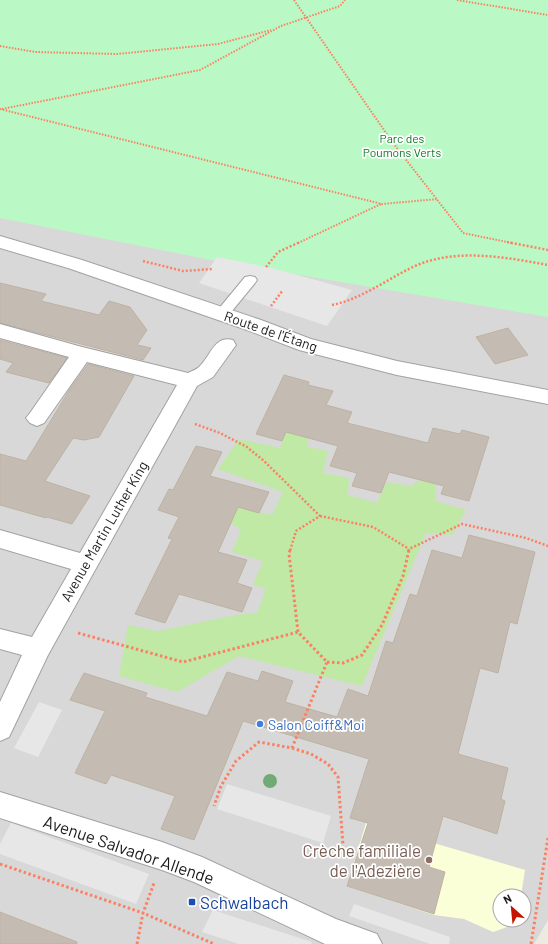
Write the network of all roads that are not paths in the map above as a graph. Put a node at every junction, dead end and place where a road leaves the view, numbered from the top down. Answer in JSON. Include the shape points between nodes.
{"nodes":[{"id":1,"x":0,"y":242,"type":"edge"},
{"id":2,"x":250,"y":280,"type":"dead end"},
{"id":3,"x":222,"y":314,"type":"junction"},
{"id":4,"x":0,"y":331,"type":"edge"},
{"id":5,"x":226,"y":345,"type":"dead end"},
{"id":6,"x":82,"y":354,"type":"junction"},
{"id":7,"x":190,"y":381,"type":"junction"},
{"id":8,"x":548,"y":397,"type":"edge"},
{"id":9,"x":37,"y":418,"type":"dead end"},
{"id":10,"x":0,"y":539,"type":"edge"},
{"id":11,"x":86,"y":564,"type":"junction"},
{"id":12,"x":0,"y":639,"type":"edge"},
{"id":13,"x":38,"y":649,"type":"junction"},
{"id":14,"x":0,"y":729,"type":"edge"},
{"id":15,"x":0,"y":805,"type":"edge"},
{"id":16,"x":367,"y":944,"type":"edge"}],
"edges":[{"from":1,"to":3,"type":"street","name":"Route de l'Étang","via":[[75,264]]},
{"from":2,"to":3,"type":"lane"},
{"from":3,"to":8,"type":"street","name":"Route de l'Étang","via":[[306,345],[390,366]]},
{"from":4,"to":6,"type":"street"},
{"from":5,"to":7,"type":"street","name":"Avenue Martin Luther King","via":[[206,372]]},
{"from":6,"to":7,"type":"street"},
{"from":6,"to":9,"type":"street"},
{"from":7,"to":11,"type":"street","name":"Avenue Martin Luther King"},
{"from":10,"to":11,"type":"street"},
{"from":11,"to":13,"type":"street","name":"Avenue Martin Luther King"},
{"from":12,"to":13,"type":"street"},
{"from":13,"to":14,"type":"street","name":"Avenue Martin Luther King"},
{"from":15,"to":16,"type":"street","name":"Avenue Salvador Allende","via":[[202,871],[332,932]]}]}
